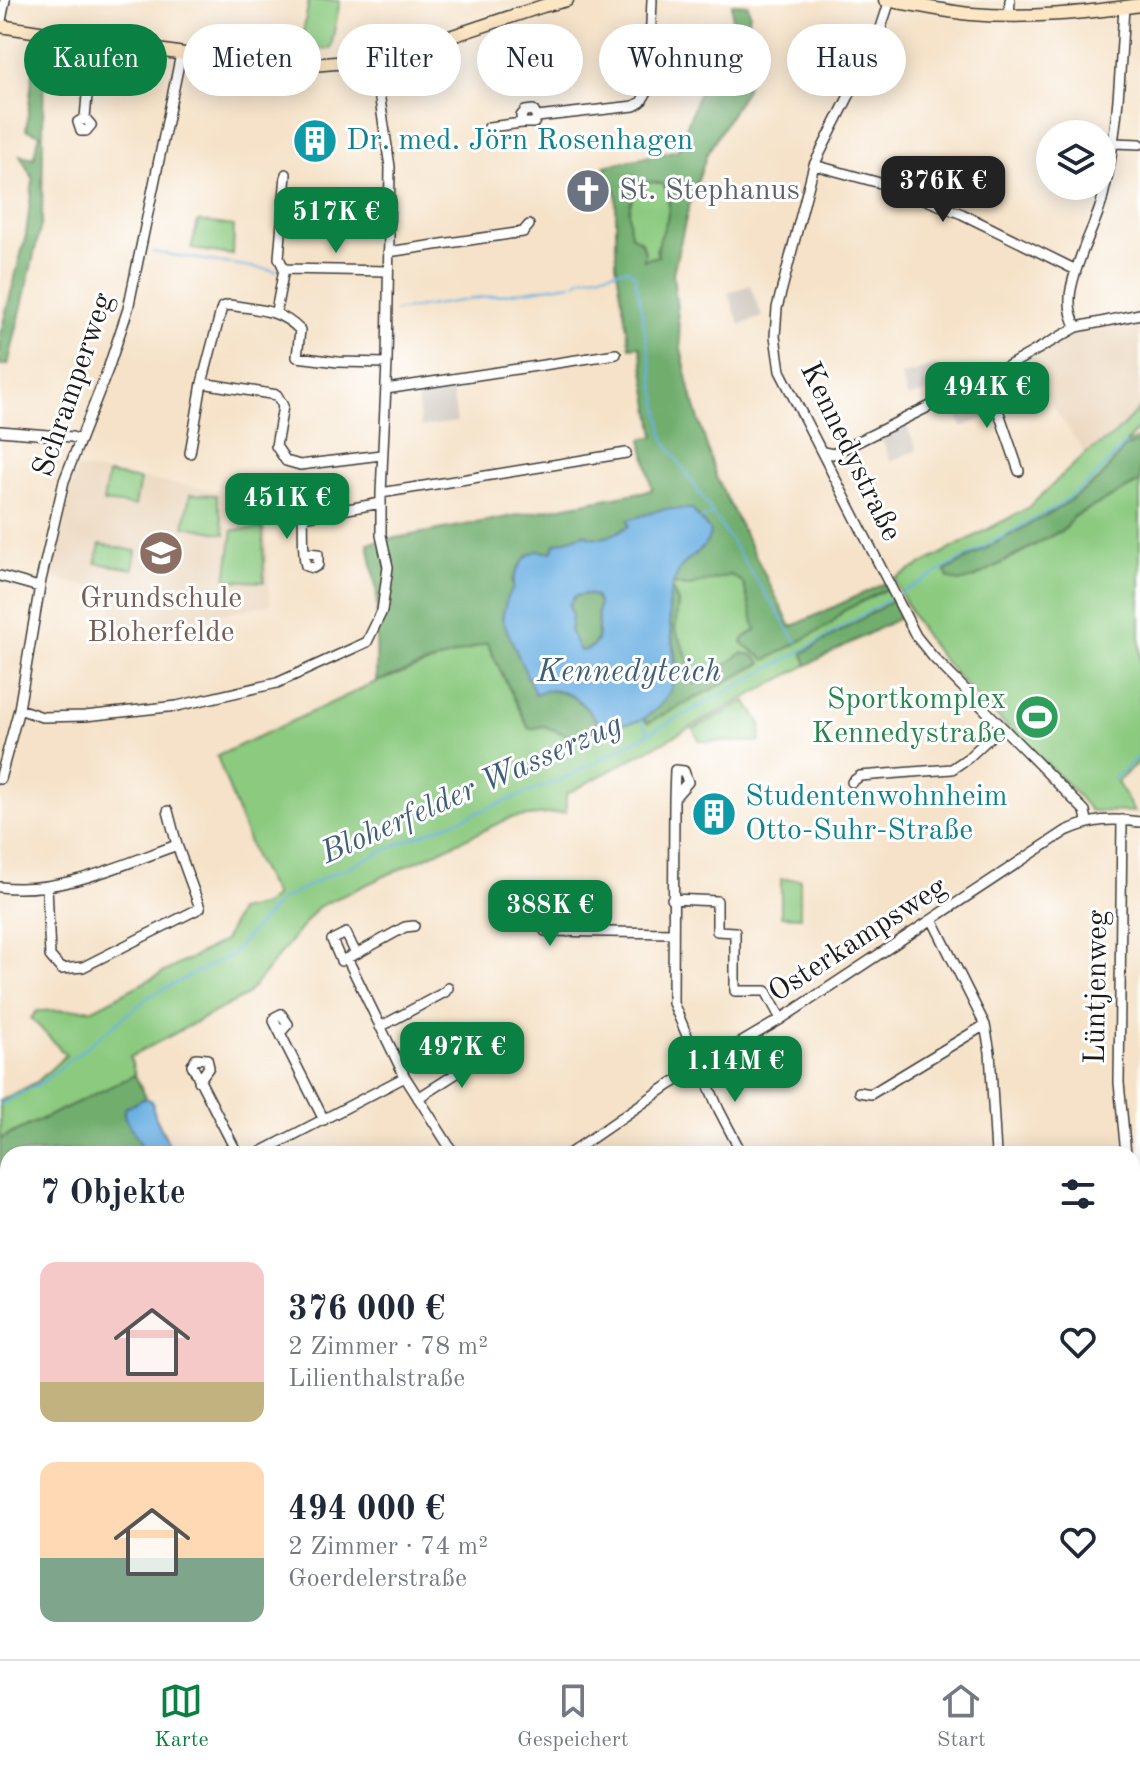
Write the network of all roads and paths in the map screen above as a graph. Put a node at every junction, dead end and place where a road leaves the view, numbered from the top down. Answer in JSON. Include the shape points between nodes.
{"nodes":[{"id":1,"x":5,"y":0,"type":"edge"},
{"id":2,"x":567,"y":0,"type":"edge"},
{"id":3,"x":652,"y":0,"type":"edge"},
{"id":4,"x":888,"y":0,"type":"edge"},
{"id":5,"x":1010,"y":0,"type":"edge"},
{"id":6,"x":1140,"y":5,"type":"edge"},
{"id":7,"x":1124,"y":7,"type":"junction"},
{"id":8,"x":1009,"y":16,"type":"junction"},
{"id":9,"x":0,"y":26,"type":"edge"},
{"id":10,"x":24,"y":29,"type":"edge"},
{"id":11,"x":461,"y":34,"type":"edge"},
{"id":12,"x":167,"y":52,"type":"edge"},
{"id":13,"x":181,"y":54,"type":"junction"},
{"id":14,"x":337,"y":62,"type":"edge"},
{"id":15,"x":87,"y":96,"type":"edge"},
{"id":16,"x":379,"y":96,"type":"edge"},
{"id":17,"x":85,"y":118,"type":"dead end"},
{"id":18,"x":1115,"y":120,"type":"edge"},
{"id":19,"x":489,"y":127,"type":"dead end"},
{"id":20,"x":1116,"y":143,"type":"edge"},
{"id":21,"x":1140,"y":144,"type":"edge"},
{"id":22,"x":814,"y":165,"type":"junction"},
{"id":23,"x":286,"y":174,"type":"dead end"},
{"id":24,"x":1101,"y":200,"type":"edge"},
{"id":25,"x":529,"y":225,"type":"dead end"},
{"id":26,"x":388,"y":252,"type":"junction"},
{"id":27,"x":284,"y":269,"type":"junction"},
{"id":28,"x":1076,"y":270,"type":"junction"},
{"id":29,"x":388,"y":271,"type":"junction"},
{"id":30,"x":276,"y":311,"type":"junction"},
{"id":31,"x":1140,"y":314,"type":"edge"},
{"id":32,"x":1077,"y":327,"type":"junction"},
{"id":33,"x":612,"y":358,"type":"dead end"},
{"id":34,"x":387,"y":363,"type":"junction"},
{"id":35,"x":987,"y":378,"type":"junction"},
{"id":36,"x":202,"y":383,"type":"junction"},
{"id":37,"x":386,"y":389,"type":"junction"},
{"id":38,"x":0,"y":431,"type":"edge"},
{"id":39,"x":80,"y":440,"type":"junction"},
{"id":40,"x":823,"y":452,"type":"junction"},
{"id":41,"x":190,"y":453,"type":"dead end"},
{"id":42,"x":626,"y":453,"type":"dead end"},
{"id":43,"x":381,"y":455,"type":"junction"},
{"id":44,"x":1019,"y":471,"type":"dead end"},
{"id":45,"x":381,"y":498,"type":"junction"},
{"id":46,"x":306,"y":553,"type":"dead end"},
{"id":47,"x":0,"y":576,"type":"edge"},
{"id":48,"x":39,"y":587,"type":"junction"},
{"id":49,"x":19,"y":709,"type":"junction"},
{"id":50,"x":1001,"y":727,"type":"junction"},
{"id":51,"x":0,"y":779,"type":"edge"},
{"id":52,"x":852,"y":782,"type":"dead end"},
{"id":53,"x":674,"y":798,"type":"dead end"},
{"id":54,"x":168,"y":811,"type":"dead end"},
{"id":55,"x":1122,"y":820,"type":"junction"},
{"id":56,"x":1087,"y":821,"type":"junction"},
{"id":57,"x":1140,"y":822,"type":"edge"},
{"id":58,"x":177,"y":845,"type":"junction"},
{"id":59,"x":47,"y":886,"type":"junction"},
{"id":60,"x":0,"y":887,"type":"edge"},
{"id":61,"x":672,"y":899,"type":"junction"},
{"id":62,"x":933,"y":921,"type":"junction"},
{"id":63,"x":414,"y":926,"type":"dead end"},
{"id":64,"x":568,"y":932,"type":"dead end"},
{"id":65,"x":672,"y":933,"type":"junction"},
{"id":66,"x":448,"y":988,"type":"dead end"},
{"id":67,"x":781,"y":1019,"type":"junction"},
{"id":68,"x":985,"y":1025,"type":"junction"},
{"id":69,"x":380,"y":1027,"type":"junction"},
{"id":70,"x":280,"y":1033,"type":"dead end"},
{"id":71,"x":479,"y":1056,"type":"dead end"},
{"id":72,"x":701,"y":1068,"type":"junction"},
{"id":73,"x":405,"y":1077,"type":"junction"},
{"id":74,"x":199,"y":1081,"type":"dead end"},
{"id":75,"x":859,"y":1092,"type":"dead end"},
{"id":76,"x":418,"y":1098,"type":"junction"},
{"id":77,"x":324,"y":1120,"type":"junction"},
{"id":78,"x":235,"y":1146,"type":"edge"},
{"id":79,"x":273,"y":1146,"type":"edge"},
{"id":80,"x":449,"y":1146,"type":"edge"},
{"id":81,"x":581,"y":1146,"type":"edge"},
{"id":82,"x":738,"y":1146,"type":"edge"},
{"id":83,"x":996,"y":1146,"type":"edge"},
{"id":84,"x":1125,"y":1146,"type":"edge"}],
"edges":[{"from":1,"to":9,"type":"street"},
{"from":2,"to":11,"type":"street"},
{"from":3,"to":19,"type":"street","via":[[648,90],[641,102]]},
{"from":4,"to":8,"type":"street"},
{"from":4,"to":22,"type":"street","name":"Kennedystraße","via":[[877,40]]},
{"from":5,"to":8,"type":"street"},
{"from":6,"to":7,"type":"street"},
{"from":7,"to":8,"type":"street"},
{"from":7,"to":18,"type":"street"},
{"from":9,"to":10,"type":"street"},
{"from":12,"to":13,"type":"street"},
{"from":13,"to":14,"type":"street","via":[[295,66]]},
{"from":13,"to":39,"type":"street","name":"Schramperweg","via":[[128,309]]},
{"from":15,"to":17,"type":"street"},
{"from":16,"to":26,"type":"street","via":[[390,167]]},
{"from":20,"to":21,"type":"street"},
{"from":22,"to":28,"type":"street","via":[[891,186],[962,214]]},
{"from":22,"to":40,"type":"street","name":"Kennedystraße","via":[[777,308],[775,336],[780,371]]},
{"from":23,"to":27,"type":"street","via":[[279,258]]},
{"from":24,"to":28,"type":"street"},
{"from":25,"to":26,"type":"street","via":[[523,232]]},
{"from":26,"to":29,"type":"street"},
{"from":27,"to":29,"type":"street"},
{"from":27,"to":30,"type":"street"},
{"from":28,"to":32,"type":"street","via":[[1068,302]]},
{"from":29,"to":34,"type":"street"},
{"from":30,"to":34,"type":"street","via":[[300,330],[297,357]]},
{"from":30,"to":36,"type":"street","via":[[222,307]]},
{"from":31,"to":32,"type":"street"},
{"from":32,"to":35,"type":"street"},
{"from":33,"to":37,"type":"street"},
{"from":34,"to":37,"type":"street"},
{"from":35,"to":40,"type":"street","via":[[833,454]]},
{"from":35,"to":44,"type":"street"},
{"from":36,"to":41,"type":"street"},
{"from":36,"to":43,"type":"street","via":[[277,395],[283,406],[276,446],[286,461],[300,465]]},
{"from":37,"to":43,"type":"street"},
{"from":38,"to":39,"type":"street"},
{"from":39,"to":48,"type":"street","name":"Schramperweg","via":[[64,481]]},
{"from":40,"to":50,"type":"street","name":"Kennedystraße","via":[[916,636]]},
{"from":42,"to":45,"type":"street"},
{"from":43,"to":45,"type":"street"},
{"from":45,"to":46,"type":"street","via":[[303,517]]},
{"from":45,"to":49,"type":"street","via":[[388,567],[382,611],[367,642],[277,683],[177,706],[42,717]]},
{"from":47,"to":48,"type":"street"},
{"from":48,"to":49,"type":"street","name":"Schramperweg"},
{"from":49,"to":51,"type":"street","name":"Schramperweg"},
{"from":50,"to":52,"type":"street","via":[[952,769],[860,776]]},
{"from":50,"to":56,"type":"street","name":"Kennedystraße","via":[[1085,811]]},
{"from":53,"to":61,"type":"street"},
{"from":54,"to":58,"type":"street"},
{"from":55,"to":56,"type":"street","name":"Osterkampsweg"},
{"from":55,"to":57,"type":"street","name":"Osterkampsweg"},
{"from":55,"to":84,"type":"street","name":"Lüntjenweg","via":[[1119,1083]]},
{"from":56,"to":62,"type":"street","name":"Osterkampsweg"},
{"from":58,"to":59,"type":"street"},
{"from":58,"to":59,"type":"street","via":[[200,908],[83,967],[61,969],[50,956]]},
{"from":59,"to":60,"type":"street"},
{"from":61,"to":65,"type":"street"},
{"from":61,"to":67,"type":"street","via":[[717,901],[717,931],[735,932],[735,991],[766,991]]},
{"from":62,"to":67,"type":"street","name":"Osterkampsweg"},
{"from":62,"to":68,"type":"street"},
{"from":63,"to":69,"type":"street","via":[[351,956]]},
{"from":64,"to":65,"type":"street"},
{"from":65,"to":72,"type":"street","via":[[673,1003]]},
{"from":66,"to":69,"type":"street"},
{"from":67,"to":72,"type":"street","name":"Osterkampsweg"},
{"from":68,"to":75,"type":"street","via":[[871,1094]]},
{"from":68,"to":83,"type":"street"},
{"from":69,"to":73,"type":"street"},
{"from":70,"to":77,"type":"street"},
{"from":71,"to":76,"type":"street"},
{"from":72,"to":81,"type":"street","name":"Osterkampsweg"},
{"from":72,"to":82,"type":"street"},
{"from":73,"to":76,"type":"street"},
{"from":73,"to":77,"type":"street"},
{"from":74,"to":78,"type":"street"},
{"from":76,"to":80,"type":"street"},
{"from":77,"to":79,"type":"street"}]}
